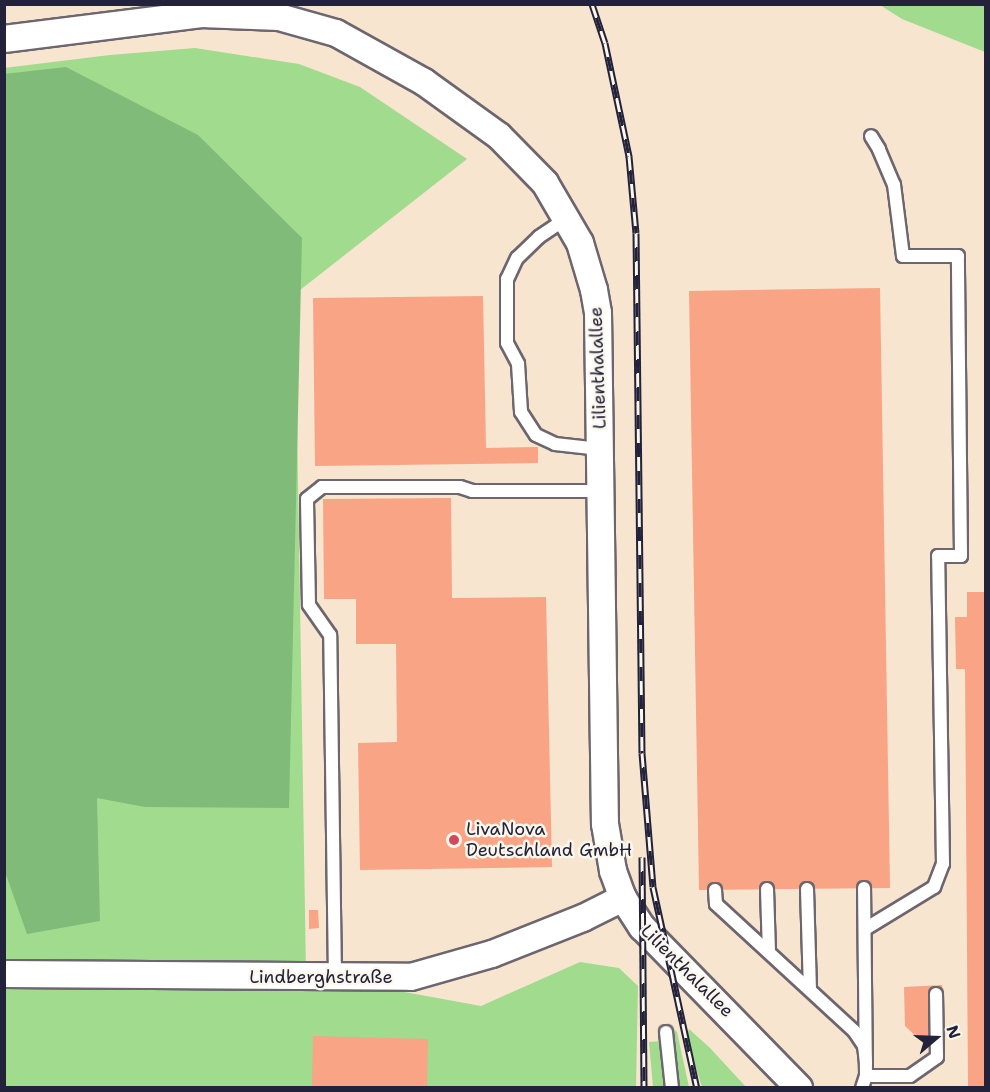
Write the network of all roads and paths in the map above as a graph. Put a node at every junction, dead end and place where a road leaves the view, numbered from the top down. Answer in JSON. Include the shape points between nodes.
{"nodes":[{"id":1,"x":300,"y":14,"type":"edge"},
{"id":2,"x":4,"y":39,"type":"edge"},
{"id":3,"x":870,"y":136,"type":"dead end"},
{"id":4,"x":567,"y":218,"type":"junction"},
{"id":5,"x":600,"y":449,"type":"junction"},
{"id":6,"x":601,"y":491,"type":"junction"},
{"id":7,"x":864,"y":888,"type":"dead end"},
{"id":8,"x":767,"y":889,"type":"dead end"},
{"id":9,"x":807,"y":889,"type":"dead end"},
{"id":10,"x":715,"y":890,"type":"dead end"},
{"id":11,"x":623,"y":898,"type":"junction"},
{"id":12,"x":865,"y":929,"type":"junction"},
{"id":13,"x":769,"y":952,"type":"junction"},
{"id":14,"x":4,"y":975,"type":"edge"},
{"id":15,"x":335,"y":978,"type":"junction"},
{"id":16,"x":810,"y":990,"type":"junction"},
{"id":17,"x":936,"y":994,"type":"dead end"},
{"id":18,"x":666,"y":1032,"type":"dead end"},
{"id":19,"x":866,"y":1063,"type":"junction"},
{"id":20,"x":864,"y":1082,"type":"edge"},
{"id":21,"x":672,"y":1088,"type":"edge"},
{"id":22,"x":799,"y":1088,"type":"edge"}],
"edges":[{"from":1,"to":2,"type":"street","name":"Lilienthalallee","via":[[201,14]]},
{"from":1,"to":4,"type":"street","name":"Lilienthalallee","via":[[424,82],[499,136],[539,176]]},
{"from":3,"to":12,"type":"lane","via":[[894,185],[903,256],[958,256],[961,556],[938,556],[943,864],[934,887]]},
{"from":4,"to":5,"type":"street","name":"Lilienthalallee","via":[[588,266],[598,313]]},
{"from":4,"to":5,"type":"lane","via":[[518,258],[507,279],[507,342],[519,364],[521,412],[536,435],[555,444]]},
{"from":5,"to":6,"type":"street","name":"Lilienthalallee"},
{"from":6,"to":11,"type":"street","name":"Lilienthalallee","via":[[605,824],[613,871]]},
{"from":6,"to":15,"type":"lane","via":[[322,487],[307,499],[309,605],[330,635]]},
{"from":7,"to":12,"type":"lane"},
{"from":8,"to":13,"type":"lane"},
{"from":9,"to":16,"type":"lane"},
{"from":10,"to":13,"type":"lane","via":[[716,904]]},
{"from":11,"to":15,"type":"street","name":"Lindberghstraße","via":[[539,936],[443,970],[411,977]]},
{"from":11,"to":22,"type":"street","name":"Lilienthalallee","via":[[665,952]]},
{"from":12,"to":19,"type":"lane"},
{"from":13,"to":16,"type":"lane"},
{"from":14,"to":15,"type":"street","name":"Lindberghstraße"},
{"from":16,"to":19,"type":"lane","via":[[854,1031],[864,1046]]},
{"from":17,"to":20,"type":"lane","via":[[937,1058],[910,1076]]},
{"from":18,"to":21,"type":"lane"},
{"from":19,"to":20,"type":"lane"}]}
